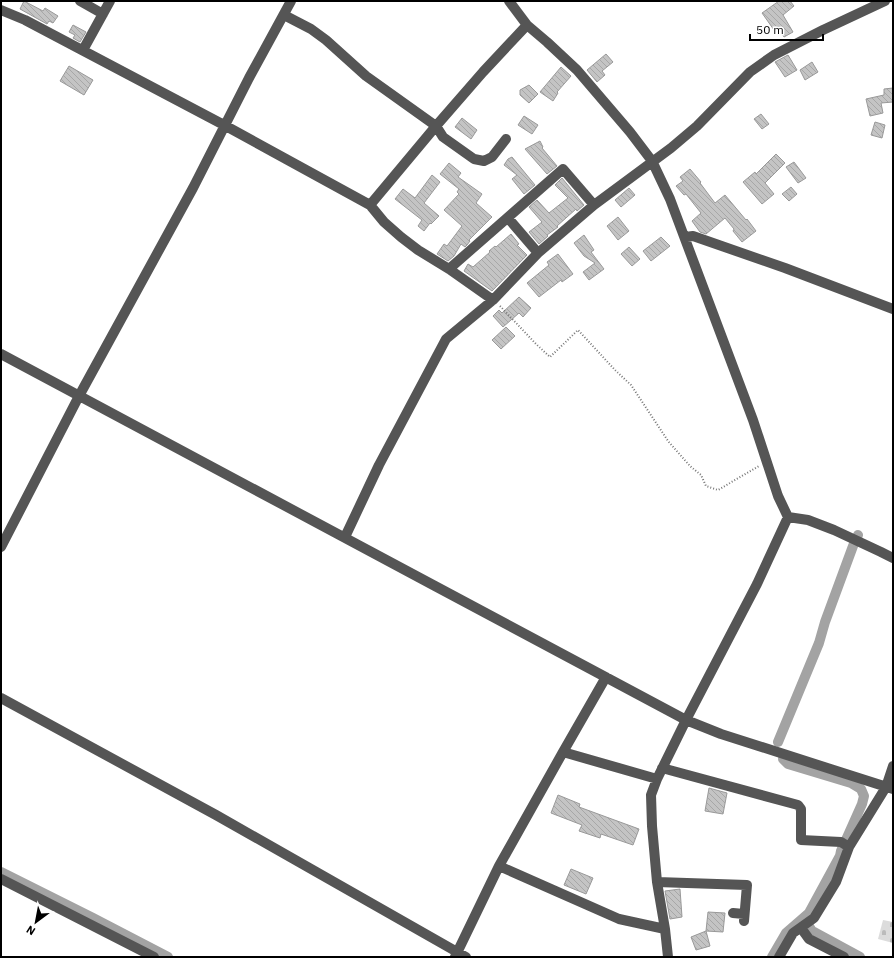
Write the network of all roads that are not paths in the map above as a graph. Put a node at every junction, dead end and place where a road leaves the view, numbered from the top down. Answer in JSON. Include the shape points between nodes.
{"nodes":[{"id":1,"x":80,"y":1,"type":"edge"},
{"id":2,"x":110,"y":1,"type":"edge"},
{"id":3,"x":291,"y":1,"type":"edge"},
{"id":4,"x":509,"y":1,"type":"edge"},
{"id":5,"x":884,"y":1,"type":"edge"},
{"id":6,"x":1,"y":10,"type":"edge"},
{"id":7,"x":103,"y":14,"type":"junction"},
{"id":8,"x":284,"y":15,"type":"junction"},
{"id":9,"x":527,"y":25,"type":"junction"},
{"id":10,"x":83,"y":50,"type":"junction"},
{"id":11,"x":224,"y":125,"type":"junction"},
{"id":12,"x":436,"y":126,"type":"junction"},
{"id":13,"x":506,"y":139,"type":"dead end"},
{"id":14,"x":652,"y":161,"type":"junction"},
{"id":15,"x":370,"y":205,"type":"junction"},
{"id":16,"x":594,"y":205,"type":"junction"},
{"id":17,"x":508,"y":218,"type":"junction"},
{"id":18,"x":685,"y":237,"type":"junction"},
{"id":19,"x":538,"y":253,"type":"junction"},
{"id":20,"x":449,"y":269,"type":"junction"},
{"id":21,"x":493,"y":300,"type":"junction"},
{"id":22,"x":893,"y":309,"type":"edge"},
{"id":23,"x":1,"y":354,"type":"edge"},
{"id":24,"x":79,"y":396,"type":"junction"},
{"id":25,"x":788,"y":517,"type":"junction"},
{"id":26,"x":345,"y":538,"type":"junction"},
{"id":27,"x":1,"y":547,"type":"edge"},
{"id":28,"x":893,"y":558,"type":"edge"},
{"id":29,"x":606,"y":677,"type":"junction"},
{"id":30,"x":1,"y":698,"type":"edge"},
{"id":31,"x":686,"y":720,"type":"junction"},
{"id":32,"x":563,"y":752,"type":"junction"},
{"id":33,"x":893,"y":766,"type":"edge"},
{"id":34,"x":662,"y":768,"type":"junction"},
{"id":35,"x":657,"y":779,"type":"junction"},
{"id":36,"x":889,"y":788,"type":"edge"},
{"id":37,"x":846,"y":845,"type":"junction"},
{"id":38,"x":499,"y":866,"type":"junction"},
{"id":39,"x":1,"y":879,"type":"edge"},
{"id":40,"x":657,"y":882,"type":"junction"},
{"id":41,"x":733,"y":913,"type":"dead end"},
{"id":42,"x":805,"y":925,"type":"junction"},
{"id":43,"x":665,"y":929,"type":"junction"},
{"id":44,"x":459,"y":956,"type":"edge"},
{"id":45,"x":154,"y":957,"type":"edge"},
{"id":46,"x":668,"y":957,"type":"edge"},
{"id":47,"x":779,"y":957,"type":"edge"},
{"id":48,"x":844,"y":957,"type":"edge"}],
"edges":[{"from":1,"to":7,"type":"street"},
{"from":2,"to":7,"type":"street"},
{"from":3,"to":8,"type":"street"},
{"from":4,"to":9,"type":"street"},
{"from":5,"to":14,"type":"street","via":[[774,55],[750,72],[697,126]]},
{"from":6,"to":10,"type":"street"},
{"from":7,"to":10,"type":"street"},
{"from":8,"to":11,"type":"street"},
{"from":8,"to":12,"type":"street","via":[[311,29],[366,76]]},
{"from":9,"to":12,"type":"street"},
{"from":9,"to":14,"type":"street","via":[[577,70]]},
{"from":10,"to":11,"type":"street"},
{"from":11,"to":15,"type":"street"},
{"from":11,"to":24,"type":"street","via":[[193,188]]},
{"from":12,"to":13,"type":"street","via":[[449,142],[474,159],[484,161],[492,157]]},
{"from":12,"to":15,"type":"street"},
{"from":14,"to":16,"type":"street"},
{"from":14,"to":18,"type":"street"},
{"from":15,"to":20,"type":"street","via":[[401,237]]},
{"from":16,"to":17,"type":"street","via":[[563,169]]},
{"from":16,"to":19,"type":"street"},
{"from":17,"to":19,"type":"street"},
{"from":17,"to":20,"type":"street"},
{"from":18,"to":22,"type":"street","via":[[693,236]]},
{"from":18,"to":25,"type":"street","via":[[753,420],[778,496]]},
{"from":19,"to":21,"type":"street"},
{"from":20,"to":21,"type":"street"},
{"from":21,"to":26,"type":"street","via":[[446,339],[379,466]]},
{"from":23,"to":24,"type":"street"},
{"from":24,"to":26,"type":"street"},
{"from":24,"to":27,"type":"street"},
{"from":25,"to":28,"type":"street","via":[[808,520],[834,530]]},
{"from":25,"to":31,"type":"street","via":[[757,584]]},
{"from":26,"to":29,"type":"street"},
{"from":29,"to":31,"type":"street"},
{"from":29,"to":32,"type":"street"},
{"from":30,"to":44,"type":"street","via":[[216,815]]},
{"from":31,"to":34,"type":"street"},
{"from":31,"to":36,"type":"street","via":[[721,734]]},
{"from":32,"to":35,"type":"street"},
{"from":32,"to":38,"type":"street"},
{"from":33,"to":36,"type":"street"},
{"from":34,"to":35,"type":"street"},
{"from":34,"to":37,"type":"street","via":[[798,805],[801,809],[801,840]]},
{"from":35,"to":40,"type":"street","via":[[651,795]]},
{"from":36,"to":37,"type":"street"},
{"from":37,"to":42,"type":"street","via":[[836,882],[814,918]]},
{"from":38,"to":43,"type":"street","via":[[619,920]]},
{"from":38,"to":44,"type":"street"},
{"from":39,"to":45,"type":"street"},
{"from":40,"to":41,"type":"street","via":[[747,885],[744,917]]},
{"from":40,"to":43,"type":"street"},
{"from":42,"to":47,"type":"street","via":[[793,933]]},
{"from":42,"to":48,"type":"street","via":[[809,939]]},
{"from":43,"to":46,"type":"street"}]}
